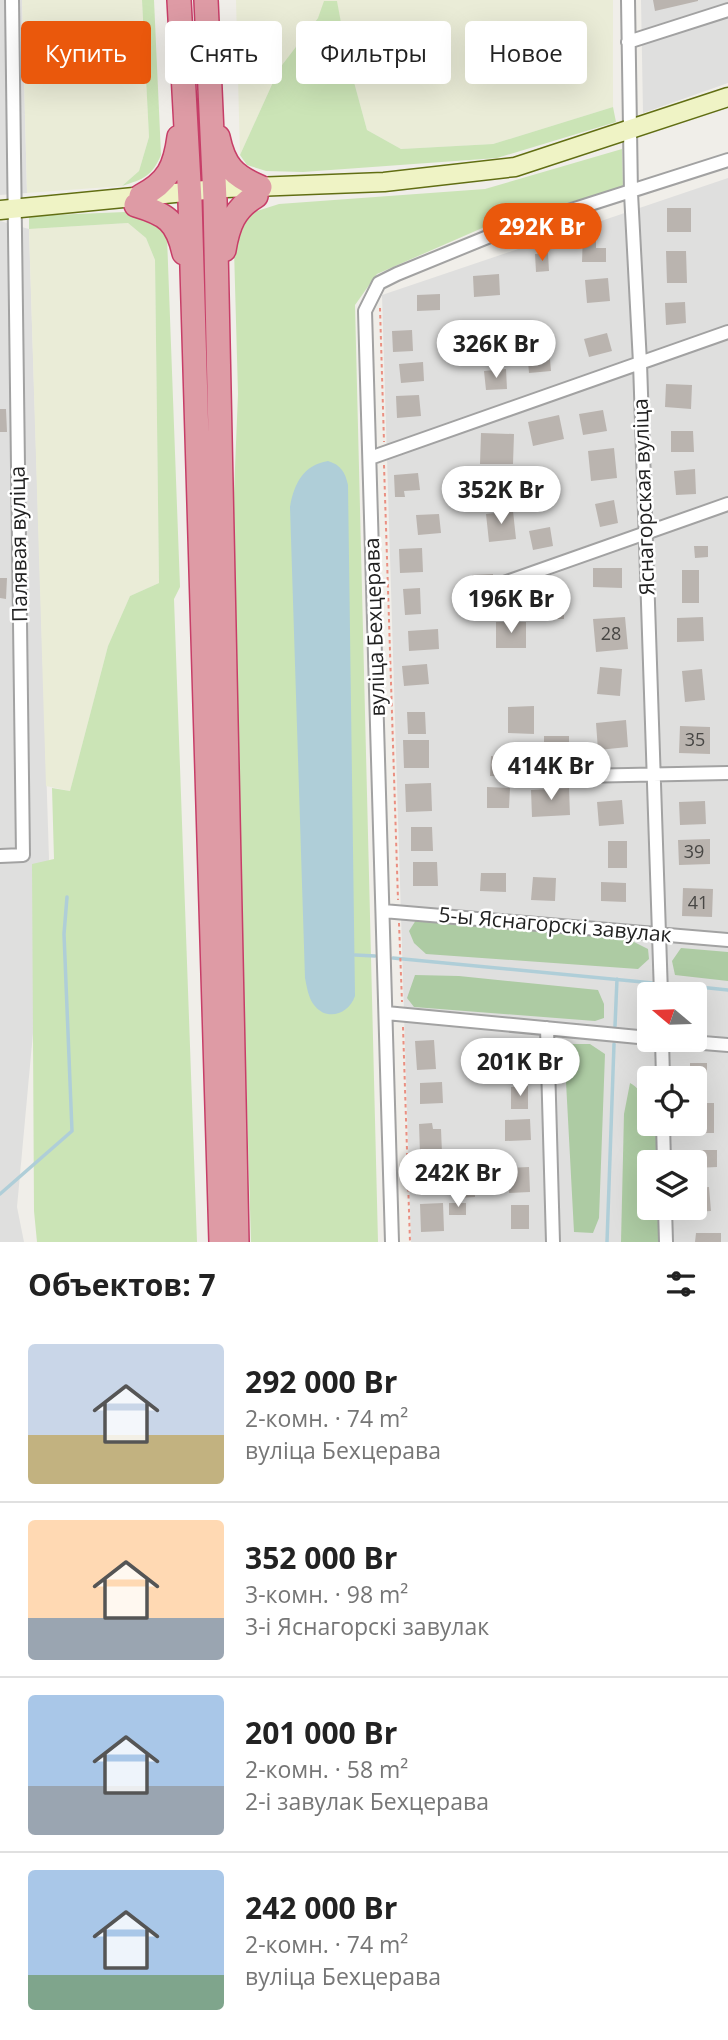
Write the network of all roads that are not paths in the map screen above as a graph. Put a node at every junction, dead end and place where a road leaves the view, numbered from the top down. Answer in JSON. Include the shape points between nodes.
{"nodes":[{"id":1,"x":12,"y":0,"type":"edge"},
{"id":2,"x":179,"y":0,"type":"edge"},
{"id":3,"x":206,"y":0,"type":"edge"},
{"id":4,"x":628,"y":0,"type":"edge"},
{"id":5,"x":728,"y":10,"type":"edge"},
{"id":6,"x":180,"y":21,"type":"edge"},
{"id":7,"x":628,"y":41,"type":"junction"},
{"id":8,"x":183,"y":84,"type":"edge"},
{"id":9,"x":183,"y":84,"type":"edge"},
{"id":10,"x":211,"y":97,"type":"junction"},
{"id":11,"x":728,"y":97,"type":"edge"},
{"id":12,"x":631,"y":129,"type":"junction"},
{"id":13,"x":728,"y":160,"type":"edge"},
{"id":14,"x":258,"y":191,"type":"junction"},
{"id":15,"x":631,"y":193,"type":"junction"},
{"id":16,"x":214,"y":195,"type":"junction"},
{"id":17,"x":190,"y":197,"type":"junction"},
{"id":18,"x":139,"y":200,"type":"junction"},
{"id":19,"x":8,"y":210,"type":"edge"},
{"id":20,"x":192,"y":286,"type":"junction"},
{"id":21,"x":216,"y":288,"type":"junction"},
{"id":22,"x":728,"y":332,"type":"edge"},
{"id":23,"x":640,"y":363,"type":"junction"},
{"id":24,"x":370,"y":458,"type":"junction"},
{"id":25,"x":728,"y":504,"type":"edge"},
{"id":26,"x":646,"y":531,"type":"junction"},
{"id":27,"x":501,"y":584,"type":"dead end"},
{"id":28,"x":728,"y":773,"type":"edge"},
{"id":29,"x":654,"y":775,"type":"junction"},
{"id":30,"x":528,"y":778,"type":"dead end"},
{"id":31,"x":0,"y":856,"type":"edge"},
{"id":32,"x":383,"y":911,"type":"junction"},
{"id":33,"x":660,"y":933,"type":"junction"},
{"id":34,"x":728,"y":940,"type":"edge"},
{"id":35,"x":661,"y":982,"type":"edge"},
{"id":36,"x":386,"y":1013,"type":"junction"},
{"id":37,"x":547,"y":1028,"type":"junction"},
{"id":38,"x":637,"y":1037,"type":"edge"},
{"id":39,"x":707,"y":1043,"type":"edge"},
{"id":40,"x":728,"y":1045,"type":"edge"},
{"id":41,"x":665,"y":1220,"type":"edge"},
{"id":42,"x":221,"y":1242,"type":"edge"},
{"id":43,"x":237,"y":1242,"type":"edge"},
{"id":44,"x":392,"y":1242,"type":"edge"},
{"id":45,"x":553,"y":1242,"type":"edge"},
{"id":46,"x":666,"y":1242,"type":"edge"}],
"edges":[{"from":1,"to":19,"type":"street"},
{"from":2,"to":6,"type":"highway"},
{"from":3,"to":10,"type":"highway"},
{"from":4,"to":7,"type":"street","name":"Яснагорская вуліца"},
{"from":5,"to":7,"type":"street"},
{"from":7,"to":12,"type":"street","name":"Яснагорская вуліца"},
{"from":8,"to":17,"type":"highway"},
{"from":9,"to":18,"type":"highway","via":[[174,161],[158,187]]},
{"from":10,"to":14,"type":"highway","via":[[221,153],[233,172]]},
{"from":10,"to":16,"type":"highway"},
{"from":11,"to":12,"type":"main road"},
{"from":12,"to":14,"type":"main road","via":[[515,167],[322,190]]},
{"from":12,"to":15,"type":"street","name":"Яснагорская вуліца"},
{"from":13,"to":15,"type":"street","name":"вуліца Бехцерава"},
{"from":14,"to":16,"type":"main road"},
{"from":14,"to":21,"type":"highway","via":[[234,216]]},
{"from":15,"to":23,"type":"street","name":"Яснагорская вуліца"},
{"from":15,"to":24,"type":"street","name":"вуліца Бехцерава","via":[[490,236],[379,283],[365,311]]},
{"from":16,"to":17,"type":"main road"},
{"from":16,"to":21,"type":"highway"},
{"from":17,"to":18,"type":"main road"},
{"from":17,"to":20,"type":"highway"},
{"from":18,"to":19,"type":"main road","via":[[88,208]]},
{"from":18,"to":20,"type":"highway","via":[[174,225],[181,236]]},
{"from":19,"to":31,"type":"street","name":"Палявая вуліца","via":[[23,855]]},
{"from":20,"to":42,"type":"highway"},
{"from":21,"to":43,"type":"highway"},
{"from":22,"to":23,"type":"street"},
{"from":23,"to":24,"type":"street"},
{"from":23,"to":26,"type":"street","name":"Яснагорская вуліца"},
{"from":24,"to":32,"type":"street","name":"вуліца Бехцерава"},
{"from":25,"to":26,"type":"street"},
{"from":26,"to":27,"type":"street"},
{"from":26,"to":29,"type":"street","name":"Яснагорская вуліца"},
{"from":28,"to":29,"type":"street"},
{"from":29,"to":30,"type":"street"},
{"from":29,"to":33,"type":"street","name":"Яснагорская вуліца"},
{"from":32,"to":33,"type":"street","name":"5-ы Яснагорскі завулак"},
{"from":32,"to":36,"type":"street","name":"вуліца Бехцерава"},
{"from":33,"to":34,"type":"street","name":"5-ы Яснагорскі завулак"},
{"from":33,"to":35,"type":"street","name":"Яснагорская вуліца"},
{"from":36,"to":37,"type":"street"},
{"from":36,"to":44,"type":"street","name":"вуліца Бехцерава"},
{"from":37,"to":38,"type":"street"},
{"from":37,"to":45,"type":"street"},
{"from":39,"to":40,"type":"street"},
{"from":41,"to":46,"type":"street"}]}
